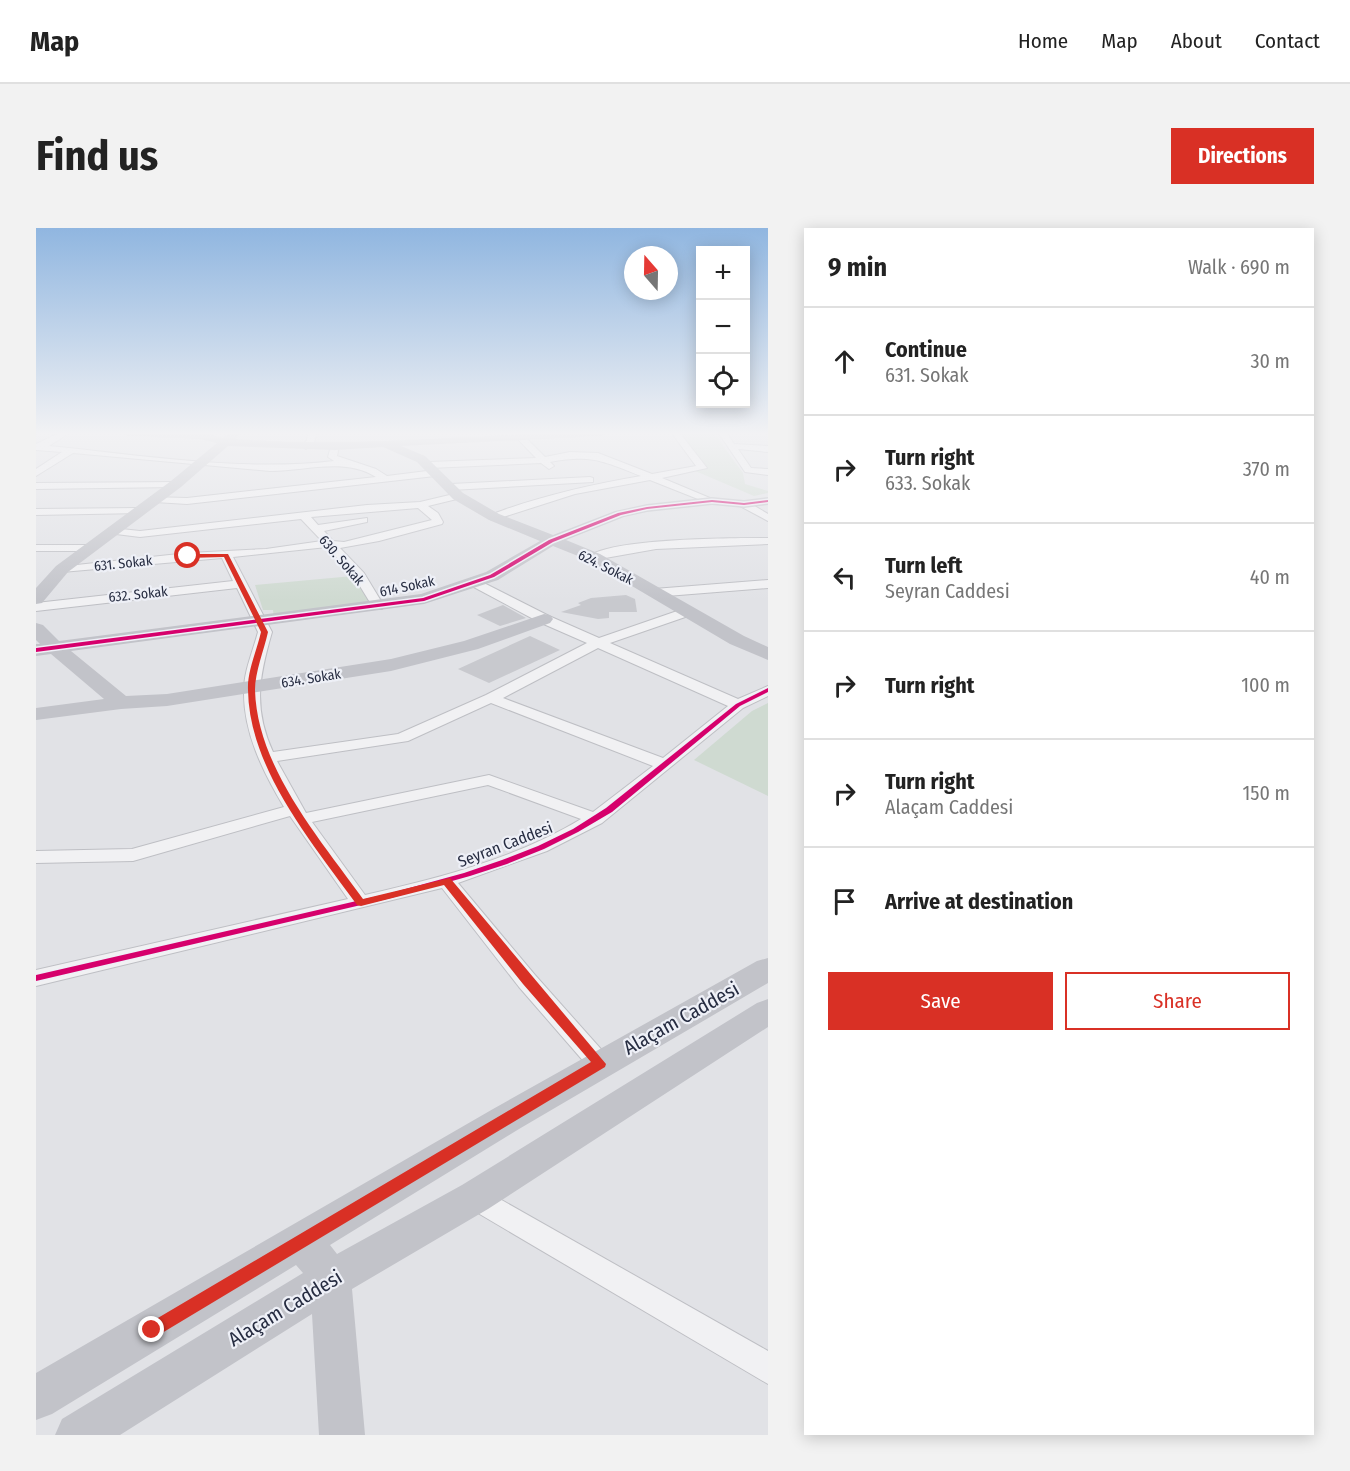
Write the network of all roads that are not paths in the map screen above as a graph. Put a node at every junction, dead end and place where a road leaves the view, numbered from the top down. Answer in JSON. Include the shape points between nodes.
{"nodes":[{"id":1,"x":170,"y":488,"type":"edge"},
{"id":2,"x":309,"y":488,"type":"edge"},
{"id":3,"x":450,"y":488,"type":"edge"},
{"id":4,"x":487,"y":488,"type":"edge"},
{"id":5,"x":591,"y":488,"type":"edge"},
{"id":6,"x":681,"y":488,"type":"edge"},
{"id":7,"x":303,"y":489,"type":"junction"},
{"id":8,"x":454,"y":492,"type":"junction"},
{"id":9,"x":156,"y":499,"type":"junction"},
{"id":10,"x":712,"y":501,"type":"junction"},
{"id":11,"x":768,"y":501,"type":"edge"},
{"id":12,"x":744,"y":504,"type":"junction"},
{"id":13,"x":422,"y":507,"type":"junction"},
{"id":14,"x":36,"y":512,"type":"edge"},
{"id":15,"x":138,"y":512,"type":"junction"},
{"id":16,"x":326,"y":513,"type":"junction"},
{"id":17,"x":304,"y":516,"type":"junction"},
{"id":18,"x":494,"y":517,"type":"junction"},
{"id":19,"x":768,"y":518,"type":"edge"},
{"id":20,"x":315,"y":529,"type":"junction"},
{"id":21,"x":112,"y":531,"type":"junction"},
{"id":22,"x":551,"y":541,"type":"junction"},
{"id":23,"x":768,"y":541,"type":"edge"},
{"id":24,"x":328,"y":544,"type":"junction"},
{"id":25,"x":36,"y":548,"type":"edge"},
{"id":26,"x":89,"y":548,"type":"junction"},
{"id":27,"x":226,"y":555,"type":"junction"},
{"id":28,"x":594,"y":557,"type":"junction"},
{"id":29,"x":62,"y":569,"type":"junction"},
{"id":30,"x":474,"y":582,"type":"junction"},
{"id":31,"x":240,"y":584,"type":"junction"},
{"id":32,"x":768,"y":584,"type":"edge"},
{"id":33,"x":654,"y":592,"type":"junction"},
{"id":34,"x":36,"y":599,"type":"edge"},
{"id":35,"x":378,"y":606,"type":"junction"},
{"id":36,"x":36,"y":607,"type":"edge"},
{"id":37,"x":687,"y":612,"type":"junction"},
{"id":38,"x":544,"y":619,"type":"junction"},
{"id":39,"x":259,"y":622,"type":"junction"},
{"id":40,"x":36,"y":629,"type":"edge"},
{"id":41,"x":598,"y":643,"type":"junction"},
{"id":42,"x":45,"y":649,"type":"edge"},
{"id":43,"x":768,"y":654,"type":"edge"},
{"id":44,"x":251,"y":688,"type":"junction"},
{"id":45,"x":768,"y":690,"type":"edge"},
{"id":46,"x":491,"y":698,"type":"junction"},
{"id":47,"x":122,"y":703,"type":"junction"},
{"id":48,"x":738,"y":705,"type":"junction"},
{"id":49,"x":36,"y":714,"type":"edge"},
{"id":50,"x":267,"y":758,"type":"junction"},
{"id":51,"x":663,"y":764,"type":"junction"},
{"id":52,"x":298,"y":814,"type":"junction"},
{"id":53,"x":596,"y":819,"type":"junction"},
{"id":54,"x":36,"y":857,"type":"edge"},
{"id":55,"x":446,"y":881,"type":"junction"},
{"id":56,"x":361,"y":903,"type":"junction"},
{"id":57,"x":768,"y":969,"type":"edge"},
{"id":58,"x":36,"y":978,"type":"edge"},
{"id":59,"x":768,"y":1011,"type":"edge"},
{"id":60,"x":600,"y":1064,"type":"junction"},
{"id":61,"x":475,"y":1197,"type":"junction"},
{"id":62,"x":302,"y":1240,"type":"junction"},
{"id":63,"x":331,"y":1279,"type":"junction"},
{"id":64,"x":768,"y":1368,"type":"edge"},
{"id":65,"x":36,"y":1398,"type":"edge"},
{"id":66,"x":78,"y":1435,"type":"edge"},
{"id":67,"x":342,"y":1435,"type":"edge"}],
"edges":[{"from":1,"to":9,"type":"street"},
{"from":2,"to":7,"type":"street"},
{"from":3,"to":8,"type":"street","name":"624. Sokak"},
{"from":4,"to":8,"type":"street"},
{"from":5,"to":18,"type":"street","via":[[543,499]]},
{"from":6,"to":10,"type":"street"},
{"from":7,"to":9,"type":"street","via":[[187,501]]},
{"from":7,"to":16,"type":"street"},
{"from":8,"to":13,"type":"street"},
{"from":8,"to":18,"type":"street","name":"624. Sokak"},
{"from":9,"to":15,"type":"street"},
{"from":10,"to":12,"type":"street","name":"614 Sokak"},
{"from":10,"to":22,"type":"street","name":"614 Sokak","via":[[620,514]]},
{"from":11,"to":12,"type":"street","name":"614 Sokak"},
{"from":12,"to":19,"type":"street"},
{"from":13,"to":16,"type":"street"},
{"from":13,"to":20,"type":"street"},
{"from":13,"to":24,"type":"street","name":"631. Sokak","via":[[438,522],[344,545]]},
{"from":14,"to":15,"type":"street"},
{"from":15,"to":21,"type":"street"},
{"from":16,"to":17,"type":"street"},
{"from":17,"to":20,"type":"street","name":"630. Sokak"},
{"from":17,"to":21,"type":"street","via":[[140,534]]},
{"from":18,"to":22,"type":"street","name":"624. Sokak"},
{"from":20,"to":24,"type":"street","name":"630. Sokak"},
{"from":21,"to":26,"type":"street"},
{"from":22,"to":28,"type":"street","name":"624. Sokak"},
{"from":22,"to":30,"type":"street","name":"614 Sokak","via":[[492,576]]},
{"from":23,"to":28,"type":"street","via":[[659,547]]},
{"from":24,"to":27,"type":"street","name":"631. Sokak"},
{"from":24,"to":35,"type":"street","name":"630. Sokak","via":[[360,576]]},
{"from":25,"to":26,"type":"street"},
{"from":26,"to":29,"type":"street"},
{"from":27,"to":29,"type":"street","name":"631. Sokak"},
{"from":27,"to":31,"type":"street"},
{"from":28,"to":33,"type":"street","name":"624. Sokak"},
{"from":29,"to":34,"type":"street"},
{"from":30,"to":35,"type":"street","name":"614 Sokak","via":[[424,599]]},
{"from":30,"to":38,"type":"street"},
{"from":31,"to":36,"type":"street","name":"632. Sokak"},
{"from":31,"to":39,"type":"street"},
{"from":32,"to":33,"type":"street"},
{"from":33,"to":37,"type":"street","name":"624. Sokak"},
{"from":35,"to":39,"type":"street","name":"614 Sokak"},
{"from":37,"to":41,"type":"street"},
{"from":37,"to":43,"type":"street","name":"624. Sokak"},
{"from":38,"to":41,"type":"street"},
{"from":38,"to":44,"type":"street","name":"634. Sokak","via":[[471,645],[391,665]]},
{"from":39,"to":42,"type":"street","name":"614 Sokak"},
{"from":39,"to":44,"type":"street","via":[[265,632]]},
{"from":40,"to":42,"type":"street"},
{"from":41,"to":46,"type":"street"},
{"from":41,"to":48,"type":"street"},
{"from":42,"to":47,"type":"street","via":[[97,680]]},
{"from":44,"to":47,"type":"street","name":"634. Sokak"},
{"from":44,"to":50,"type":"street","via":[[255,724]]},
{"from":45,"to":48,"type":"street","name":"Seyran Caddesi"},
{"from":46,"to":50,"type":"street","via":[[402,738]]},
{"from":46,"to":51,"type":"street"},
{"from":47,"to":49,"type":"street","name":"634. Sokak"},
{"from":48,"to":51,"type":"street","name":"Seyran Caddesi"},
{"from":50,"to":52,"type":"street"},
{"from":51,"to":53,"type":"street","name":"Seyran Caddesi"},
{"from":52,"to":53,"type":"street","via":[[489,780]]},
{"from":52,"to":54,"type":"street","via":[[133,855]]},
{"from":52,"to":56,"type":"street"},
{"from":53,"to":55,"type":"street","name":"Seyran Caddesi","via":[[537,849]]},
{"from":55,"to":56,"type":"street","name":"Seyran Caddesi"},
{"from":55,"to":60,"type":"street"},
{"from":56,"to":58,"type":"street","name":"Seyran Caddesi"},
{"from":57,"to":60,"type":"street","name":"Alaçam Caddesi"},
{"from":59,"to":61,"type":"street","name":"Alaçam Caddesi"},
{"from":60,"to":62,"type":"street","name":"Alaçam Caddesi"},
{"from":61,"to":63,"type":"street","name":"Alaçam Caddesi"},
{"from":61,"to":64,"type":"street"},
{"from":62,"to":63,"type":"street"},
{"from":62,"to":65,"type":"street","name":"Alaçam Caddesi"},
{"from":63,"to":66,"type":"street","name":"Alaçam Caddesi"},
{"from":63,"to":67,"type":"street"}]}
